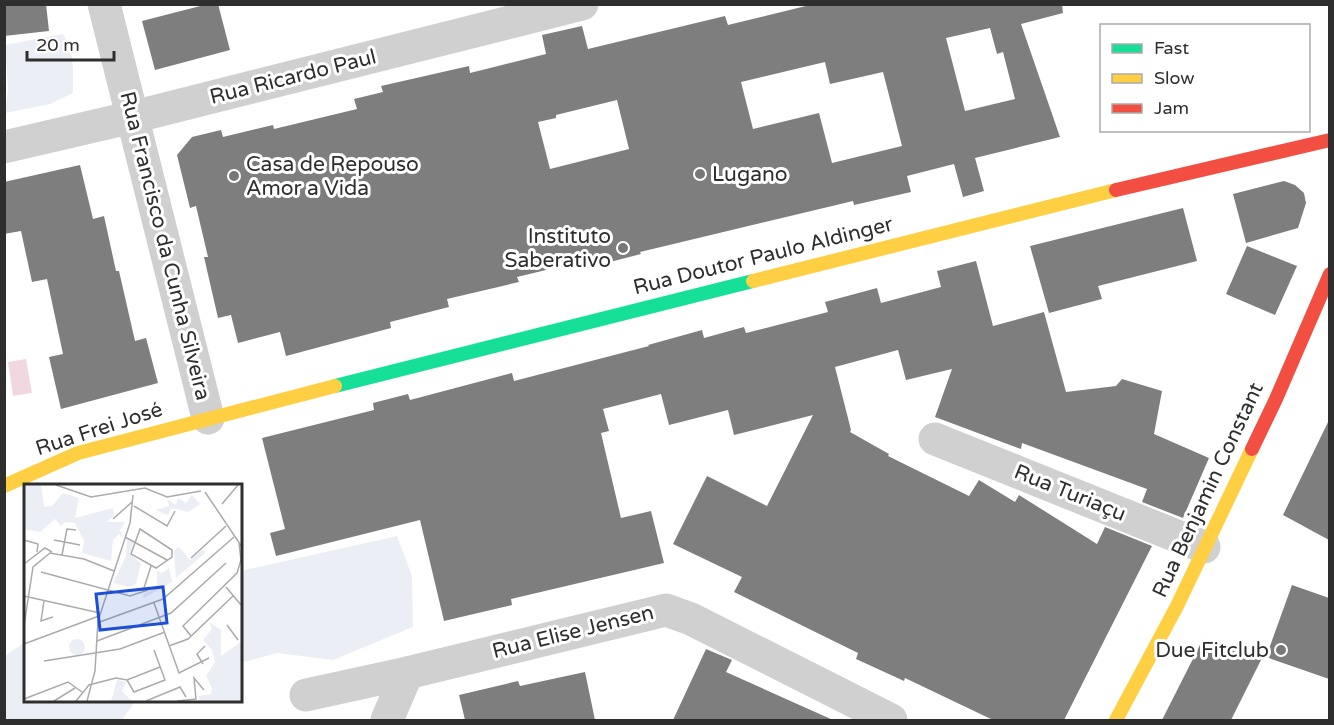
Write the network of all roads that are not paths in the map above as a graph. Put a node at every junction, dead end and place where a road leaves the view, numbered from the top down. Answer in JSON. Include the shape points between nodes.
{"nodes":[{"id":1,"x":104,"y":4,"type":"edge"},
{"id":2,"x":582,"y":4,"type":"edge"},
{"id":3,"x":133,"y":117,"type":"junction"},
{"id":4,"x":1329,"y":140,"type":"edge"},
{"id":5,"x":4,"y":147,"type":"edge"},
{"id":6,"x":1329,"y":274,"type":"edge"},
{"id":7,"x":1306,"y":327,"type":"junction"},
{"id":8,"x":1322,"y":333,"type":"dead end"},
{"id":9,"x":208,"y":418,"type":"junction"},
{"id":10,"x":935,"y":439,"type":"dead end"},
{"id":11,"x":4,"y":486,"type":"edge"},
{"id":12,"x":1204,"y":547,"type":"junction"},
{"id":13,"x":407,"y":673,"type":"junction"},
{"id":14,"x":306,"y":695,"type":"dead end"},
{"id":15,"x":387,"y":720,"type":"edge"},
{"id":16,"x":891,"y":720,"type":"edge"},
{"id":17,"x":1116,"y":720,"type":"edge"}],
"edges":[{"from":1,"to":3,"type":"street","name":"Rua Francisco da Cunha Silveira"},
{"from":2,"to":3,"type":"street","name":"Rua Ricardo Paul"},
{"from":3,"to":5,"type":"street","name":"Rua Ricardo Paul"},
{"from":3,"to":9,"type":"street","name":"Rua Francisco da Cunha Silveira"},
{"from":4,"to":9,"type":"street","name":"Rua Doutor Paulo Aldinger","via":[[1146,182]]},
{"from":6,"to":7,"type":"street","name":"Rua Benjamin Constant"},
{"from":7,"to":8,"type":"street"},
{"from":7,"to":12,"type":"street","name":"Rua Benjamin Constant","via":[[1276,399]]},
{"from":9,"to":11,"type":"street","name":"Rua Frei José","via":[[78,453]]},
{"from":10,"to":12,"type":"street","name":"Rua Turiaçu"},
{"from":12,"to":17,"type":"street","name":"Rua Benjamin Constant"},
{"from":13,"to":14,"type":"street","name":"Rua Elise Jensen"},
{"from":13,"to":15,"type":"street"},
{"from":13,"to":16,"type":"street","name":"Rua Elise Jensen","via":[[666,610]]}]}
